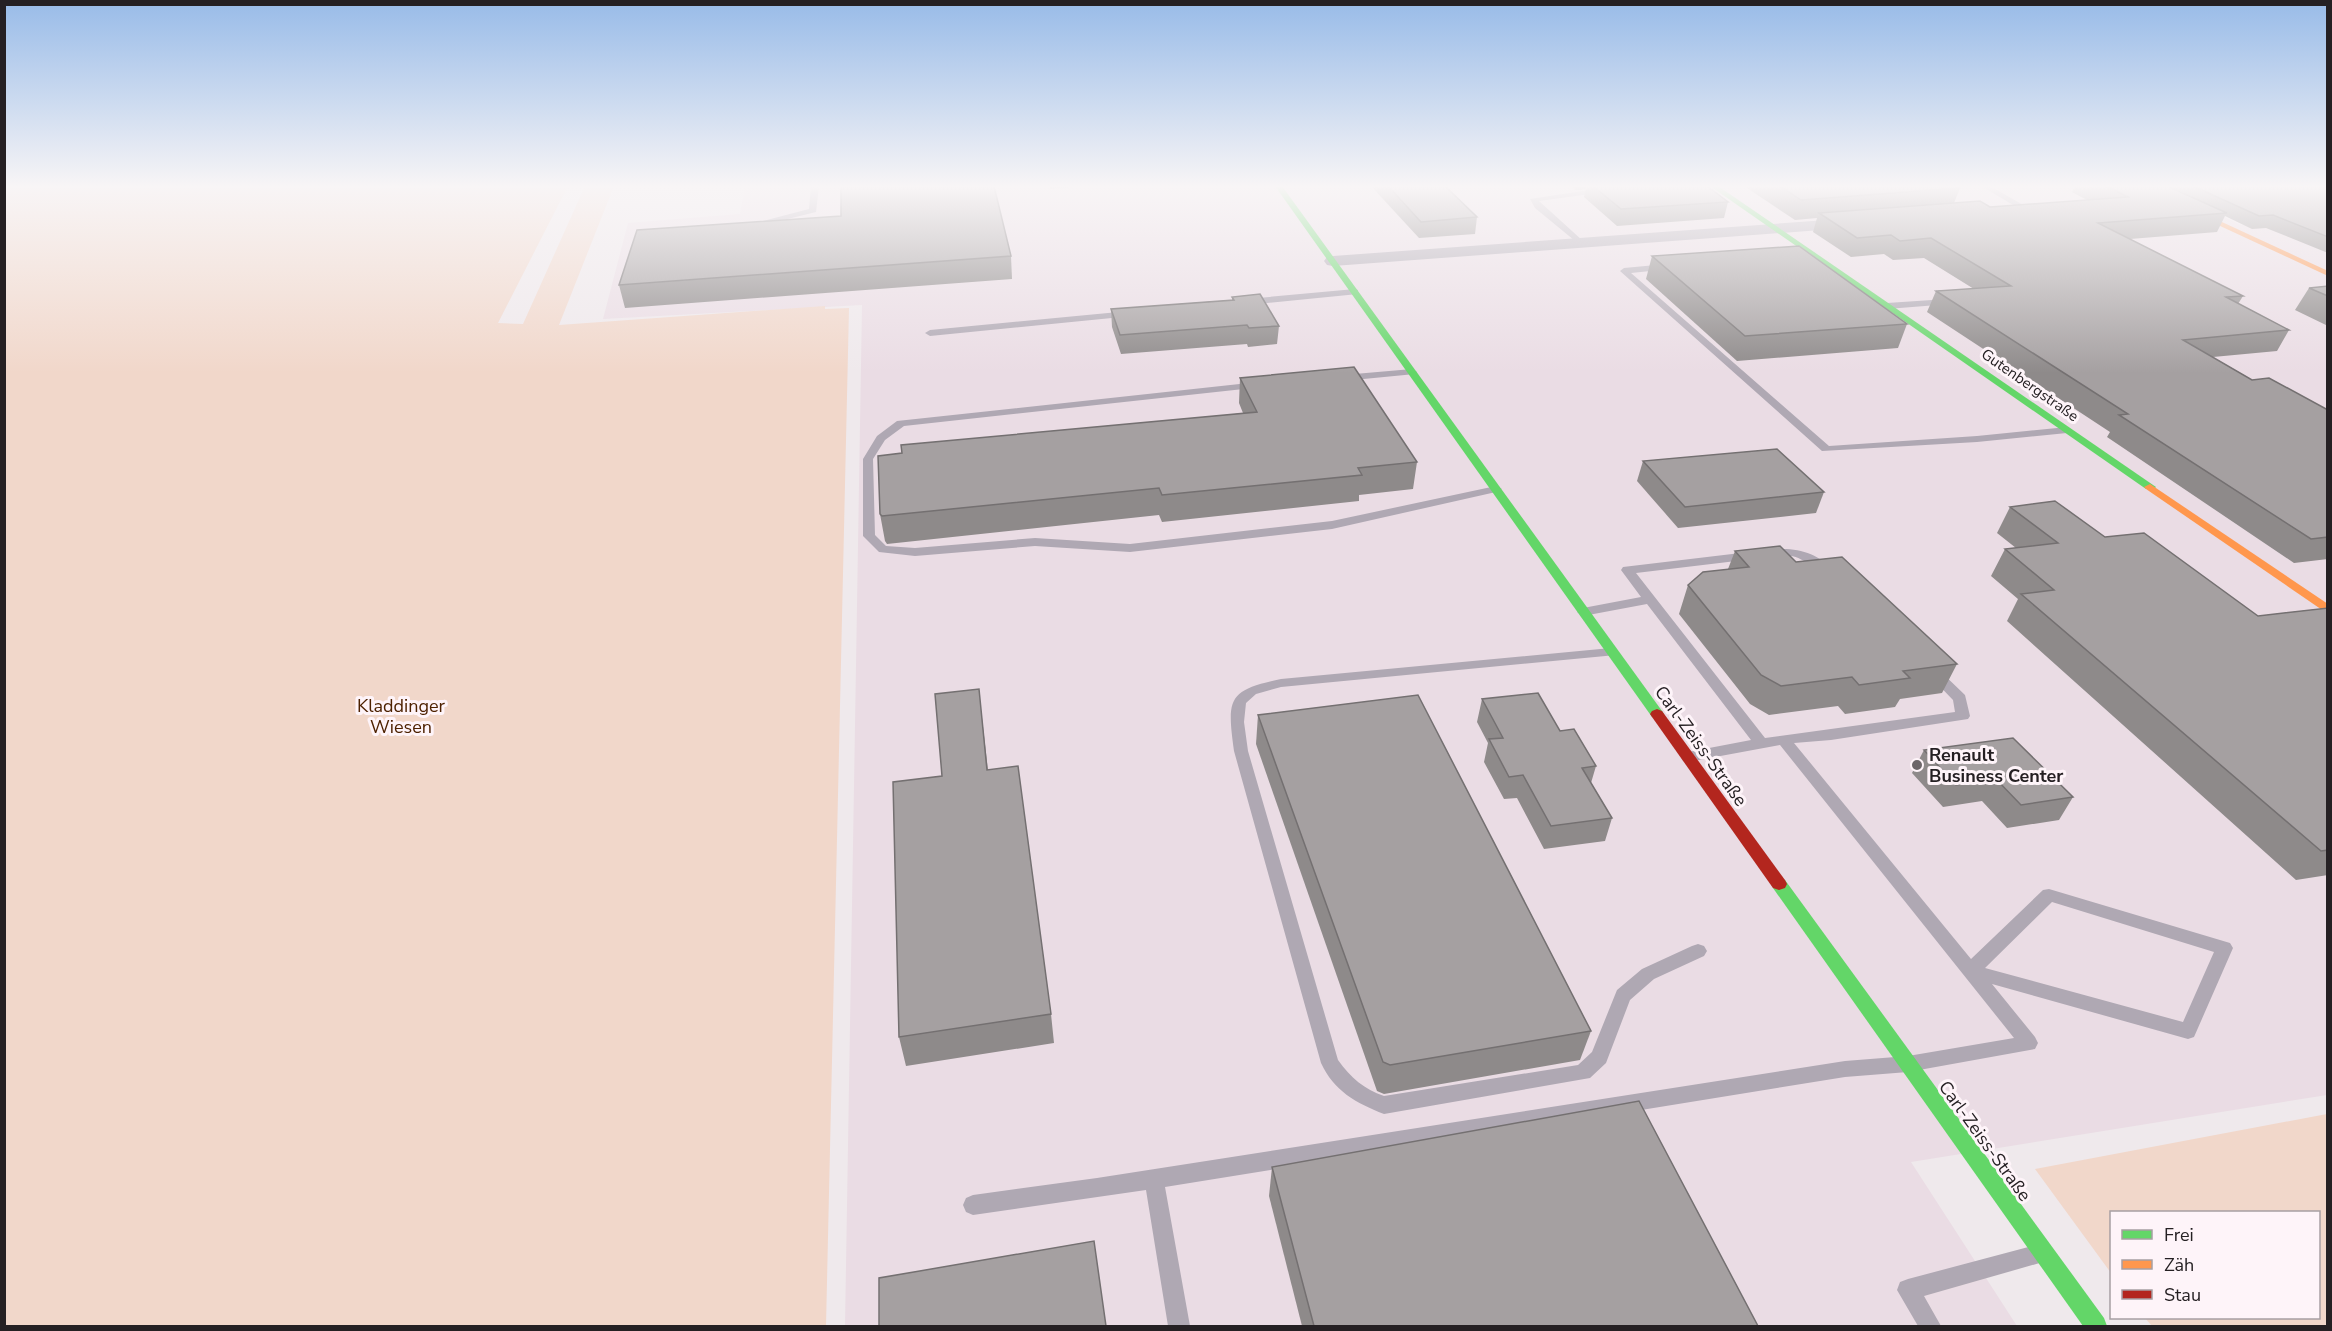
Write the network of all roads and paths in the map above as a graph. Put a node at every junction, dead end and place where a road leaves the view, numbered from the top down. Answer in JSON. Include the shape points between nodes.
{"nodes":[{"id":1,"x":1324,"y":248,"type":"edge"},
{"id":2,"x":1510,"y":248,"type":"edge"},
{"id":3,"x":1797,"y":248,"type":"edge"},
{"id":4,"x":2272,"y":248,"type":"edge"},
{"id":5,"x":1333,"y":261,"type":"junction"},
{"id":6,"x":1683,"y":265,"type":"edge"},
{"id":7,"x":2328,"y":274,"type":"edge"},
{"id":8,"x":1355,"y":292,"type":"junction"},
{"id":9,"x":1953,"y":301,"type":"edge"},
{"id":10,"x":1242,"y":303,"type":"edge"},
{"id":11,"x":1887,"y":306,"type":"junction"},
{"id":12,"x":1137,"y":313,"type":"edge"},
{"id":13,"x":930,"y":333,"type":"dead end"},
{"id":14,"x":1412,"y":372,"type":"junction"},
{"id":15,"x":1332,"y":379,"type":"edge"},
{"id":16,"x":1276,"y":383,"type":"edge"},
{"id":17,"x":2067,"y":430,"type":"junction"},
{"id":18,"x":1496,"y":489,"type":"junction"},
{"id":19,"x":1839,"y":582,"type":"edge"},
{"id":20,"x":1649,"y":598,"type":"junction"},
{"id":21,"x":2328,"y":610,"type":"edge"},
{"id":22,"x":1583,"y":612,"type":"junction"},
{"id":23,"x":1611,"y":652,"type":"junction"},
{"id":24,"x":1926,"y":665,"type":"edge"},
{"id":25,"x":1783,"y":739,"type":"junction"},
{"id":26,"x":1761,"y":743,"type":"junction"},
{"id":27,"x":1686,"y":757,"type":"junction"},
{"id":28,"x":1698,"y":951,"type":"dead end"},
{"id":29,"x":1970,"y":970,"type":"junction"},
{"id":30,"x":1908,"y":1065,"type":"junction"},
{"id":31,"x":1154,"y":1179,"type":"junction"},
{"id":32,"x":973,"y":1205,"type":"dead end"},
{"id":33,"x":2044,"y":1254,"type":"junction"},
{"id":34,"x":1179,"y":1326,"type":"edge"},
{"id":35,"x":1930,"y":1326,"type":"edge"},
{"id":36,"x":2096,"y":1326,"type":"edge"}],
"edges":[{"from":1,"to":5,"type":"main road","name":"Carl-Zeiss-Straße"},
{"from":2,"to":5,"type":"street"},
{"from":3,"to":11,"type":"main road","name":"Gutenbergstraße"},
{"from":4,"to":7,"type":"main road"},
{"from":5,"to":8,"type":"main road","name":"Carl-Zeiss-Straße"},
{"from":6,"to":17,"type":"lane","via":[[1624,271],[1826,450]]},
{"from":8,"to":10,"type":"lane"},
{"from":8,"to":14,"type":"main road","name":"Carl-Zeiss-Straße"},
{"from":9,"to":11,"type":"lane"},
{"from":11,"to":17,"type":"main road","name":"Gutenbergstraße"},
{"from":12,"to":13,"type":"lane"},
{"from":14,"to":15,"type":"lane"},
{"from":14,"to":18,"type":"main road","name":"Carl-Zeiss-Straße"},
{"from":16,"to":18,"type":"lane","via":[[901,423],[881,438],[868,459],[869,536],[883,549],[915,552],[1035,542],[1130,548],[1332,525]]},
{"from":17,"to":21,"type":"main road","name":"Gutenbergstraße"},
{"from":18,"to":22,"type":"main road","name":"Carl-Zeiss-Straße"},
{"from":19,"to":20,"type":"lane","via":[[1814,558],[1792,551],[1627,570]]},
{"from":20,"to":22,"type":"lane"},
{"from":20,"to":26,"type":"lane"},
{"from":22,"to":23,"type":"main road","name":"Carl-Zeiss-Straße"},
{"from":23,"to":27,"type":"main road","name":"Carl-Zeiss-Straße"},
{"from":23,"to":28,"type":"lane","via":[[1281,683],[1255,688],[1242,698],[1236,712],[1241,751],[1330,1063],[1358,1096],[1384,1105],[1583,1072],[1599,1057],[1623,995],[1648,974]]},
{"from":24,"to":25,"type":"lane","via":[[1960,698],[1963,716]]},
{"from":25,"to":26,"type":"lane"},
{"from":25,"to":29,"type":"lane"},
{"from":26,"to":27,"type":"lane"},
{"from":27,"to":30,"type":"main road","name":"Carl-Zeiss-Straße"},
{"from":29,"to":29,"type":"lane","via":[[2188,1031],[2224,948],[2049,895]]},
{"from":29,"to":30,"type":"lane","via":[[2029,1043]]},
{"from":30,"to":31,"type":"lane","via":[[1845,1069]]},
{"from":30,"to":33,"type":"main road","name":"Carl-Zeiss-Straße"},
{"from":31,"to":32,"type":"lane"},
{"from":31,"to":34,"type":"lane"},
{"from":33,"to":35,"type":"lane","via":[[1908,1290]]},
{"from":33,"to":36,"type":"main road","name":"Carl-Zeiss-Straße"}]}
